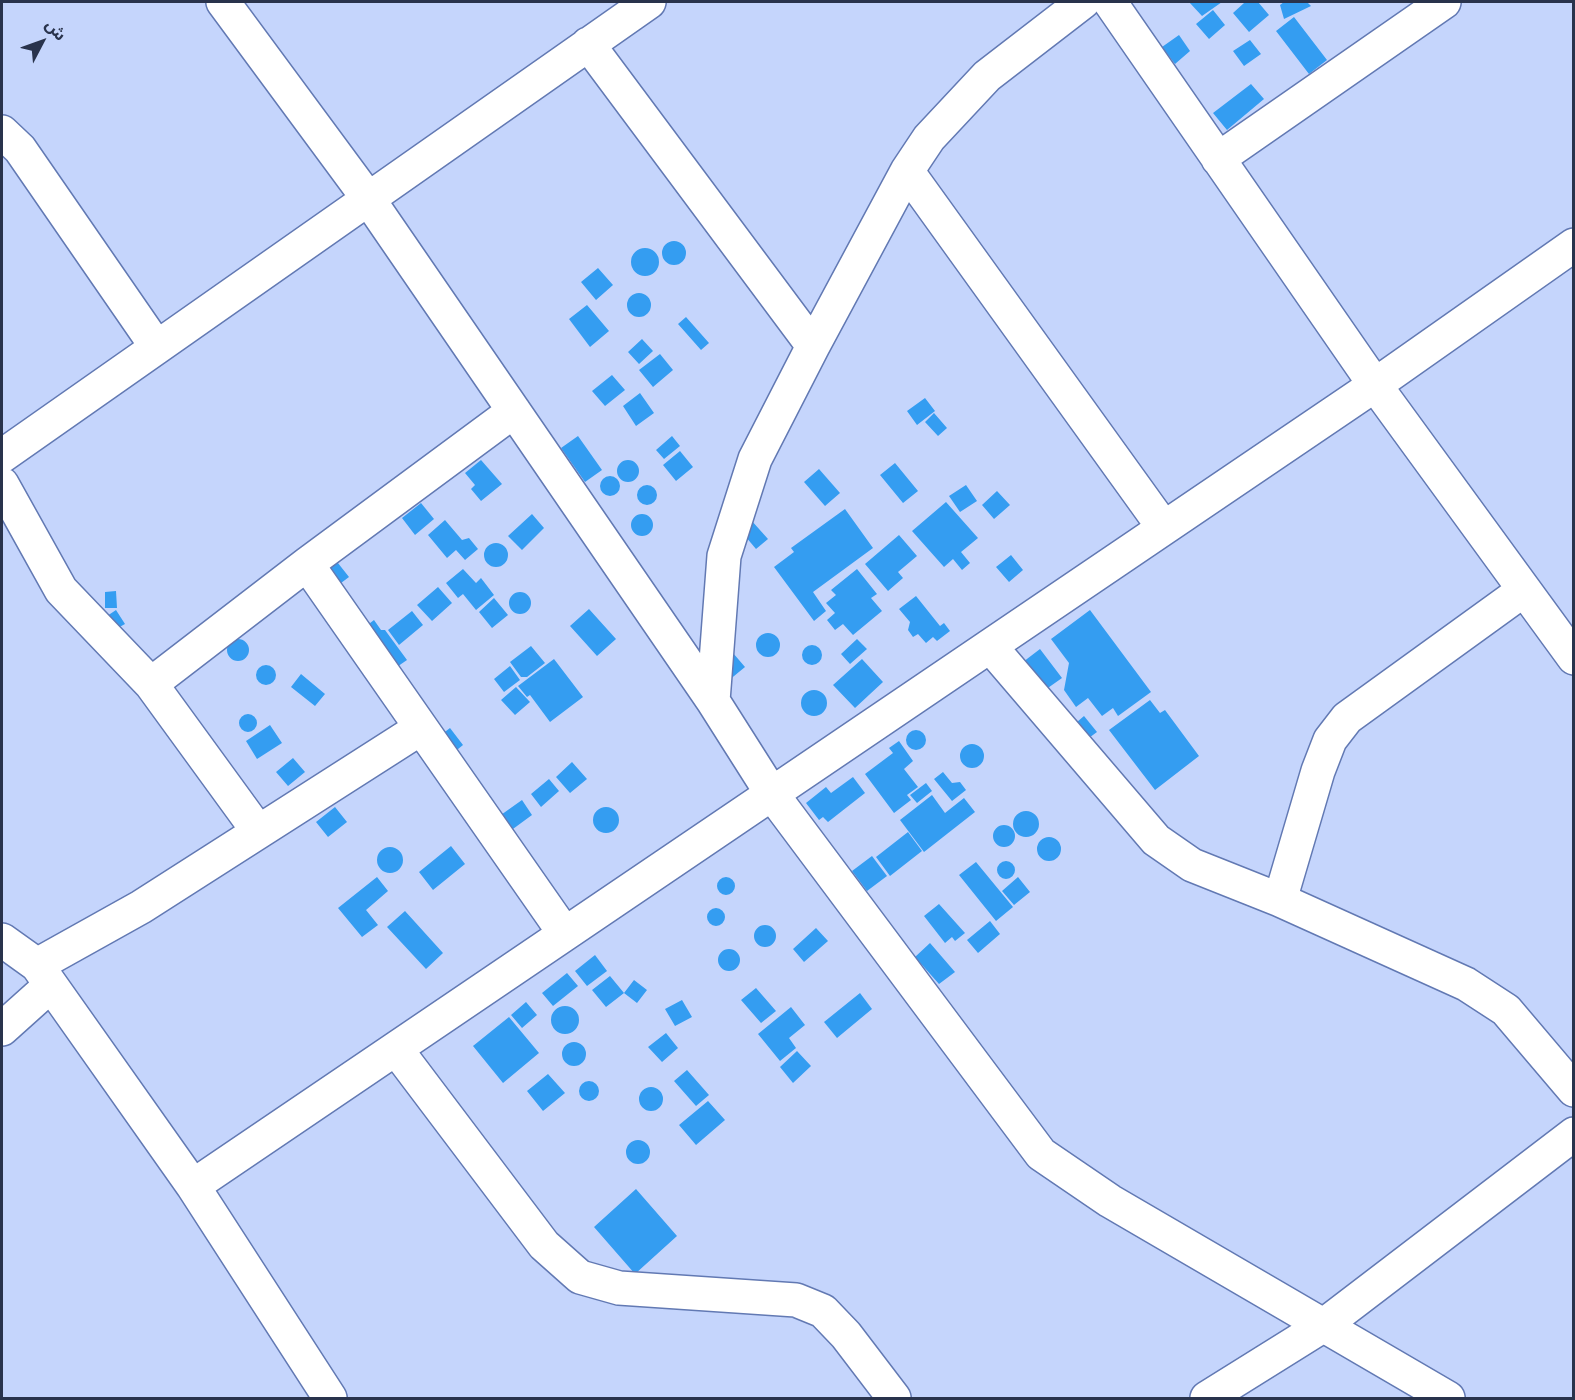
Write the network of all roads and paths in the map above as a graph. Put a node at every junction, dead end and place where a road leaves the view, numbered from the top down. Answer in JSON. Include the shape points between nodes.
{"nodes":[{"id":1,"x":223,"y":2,"type":"edge"},
{"id":2,"x":649,"y":2,"type":"edge"},
{"id":3,"x":1083,"y":2,"type":"edge"},
{"id":4,"x":1110,"y":2,"type":"edge"},
{"id":5,"x":1444,"y":2,"type":"edge"},
{"id":6,"x":588,"y":44,"type":"junction"},
{"id":7,"x":2,"y":132,"type":"edge"},
{"id":8,"x":1218,"y":159,"type":"junction"},
{"id":9,"x":907,"y":171,"type":"junction"},
{"id":10,"x":367,"y":197,"type":"junction"},
{"id":11,"x":1574,"y":245,"type":"edge"},
{"id":12,"x":156,"y":346,"type":"junction"},
{"id":13,"x":813,"y":346,"type":"junction"},
{"id":14,"x":1375,"y":385,"type":"junction"},
{"id":15,"x":514,"y":411,"type":"junction"},
{"id":16,"x":2,"y":456,"type":"edge"},
{"id":17,"x":2,"y":484,"type":"edge"},
{"id":18,"x":1164,"y":528,"type":"junction"},
{"id":19,"x":307,"y":564,"type":"junction"},
{"id":20,"x":1524,"y":590,"type":"junction"},
{"id":21,"x":990,"y":646,"type":"junction"},
{"id":22,"x":1574,"y":658,"type":"edge"},
{"id":23,"x":151,"y":684,"type":"junction"},
{"id":24,"x":713,"y":701,"type":"junction"},
{"id":25,"x":421,"y":728,"type":"junction"},
{"id":26,"x":772,"y":794,"type":"junction"},
{"id":27,"x":258,"y":831,"type":"junction"},
{"id":28,"x":1280,"y":900,"type":"junction"},
{"id":29,"x":565,"y":934,"type":"junction"},
{"id":30,"x":2,"y":940,"type":"edge"},
{"id":31,"x":44,"y":975,"type":"junction"},
{"id":32,"x":2,"y":1029,"type":"edge"},
{"id":33,"x":396,"y":1048,"type":"junction"},
{"id":34,"x":1574,"y":1090,"type":"edge"},
{"id":35,"x":1574,"y":1134,"type":"edge"},
{"id":36,"x":193,"y":1186,"type":"junction"},
{"id":37,"x":1324,"y":1324,"type":"junction"},
{"id":38,"x":330,"y":1398,"type":"edge"},
{"id":39,"x":894,"y":1398,"type":"edge"},
{"id":40,"x":1208,"y":1398,"type":"edge"},
{"id":41,"x":1448,"y":1398,"type":"edge"}],
"edges":[{"from":1,"to":10,"type":"street"},
{"from":2,"to":6,"type":"street"},
{"from":3,"to":9,"type":"street","via":[[987,76],[929,138]]},
{"from":4,"to":8,"type":"street"},
{"from":5,"to":8,"type":"street"},
{"from":6,"to":10,"type":"street"},
{"from":6,"to":13,"type":"street"},
{"from":7,"to":12,"type":"street","via":[[20,149]]},
{"from":8,"to":14,"type":"street"},
{"from":9,"to":13,"type":"street"},
{"from":9,"to":18,"type":"street"},
{"from":10,"to":12,"type":"street"},
{"from":10,"to":15,"type":"street"},
{"from":11,"to":14,"type":"street"},
{"from":12,"to":16,"type":"street"},
{"from":13,"to":24,"type":"street","via":[[755,459],[724,556]]},
{"from":14,"to":18,"type":"street"},
{"from":14,"to":20,"type":"street"},
{"from":15,"to":19,"type":"street"},
{"from":15,"to":24,"type":"street"},
{"from":17,"to":23,"type":"street","via":[[61,590]]},
{"from":18,"to":21,"type":"street"},
{"from":19,"to":23,"type":"street"},
{"from":19,"to":25,"type":"street"},
{"from":20,"to":22,"type":"street"},
{"from":20,"to":28,"type":"street","via":[[1347,718],[1330,740],[1318,771]]},
{"from":21,"to":26,"type":"street"},
{"from":21,"to":28,"type":"street","via":[[1156,840],[1192,865]]},
{"from":23,"to":27,"type":"street"},
{"from":24,"to":26,"type":"street"},
{"from":25,"to":27,"type":"street"},
{"from":25,"to":29,"type":"street"},
{"from":26,"to":29,"type":"street"},
{"from":26,"to":37,"type":"street","via":[[1041,1154],[1110,1202]]},
{"from":27,"to":31,"type":"street"},
{"from":28,"to":34,"type":"street","via":[[1466,984],[1506,1010]]},
{"from":29,"to":33,"type":"street"},
{"from":30,"to":31,"type":"street"},
{"from":31,"to":32,"type":"street"},
{"from":31,"to":36,"type":"street"},
{"from":33,"to":36,"type":"street"},
{"from":33,"to":39,"type":"street","via":[[544,1245],[580,1277],[620,1288],[796,1300],[824,1311]]},
{"from":35,"to":37,"type":"street"},
{"from":36,"to":38,"type":"street"},
{"from":37,"to":40,"type":"street"},
{"from":37,"to":41,"type":"street"}]}
